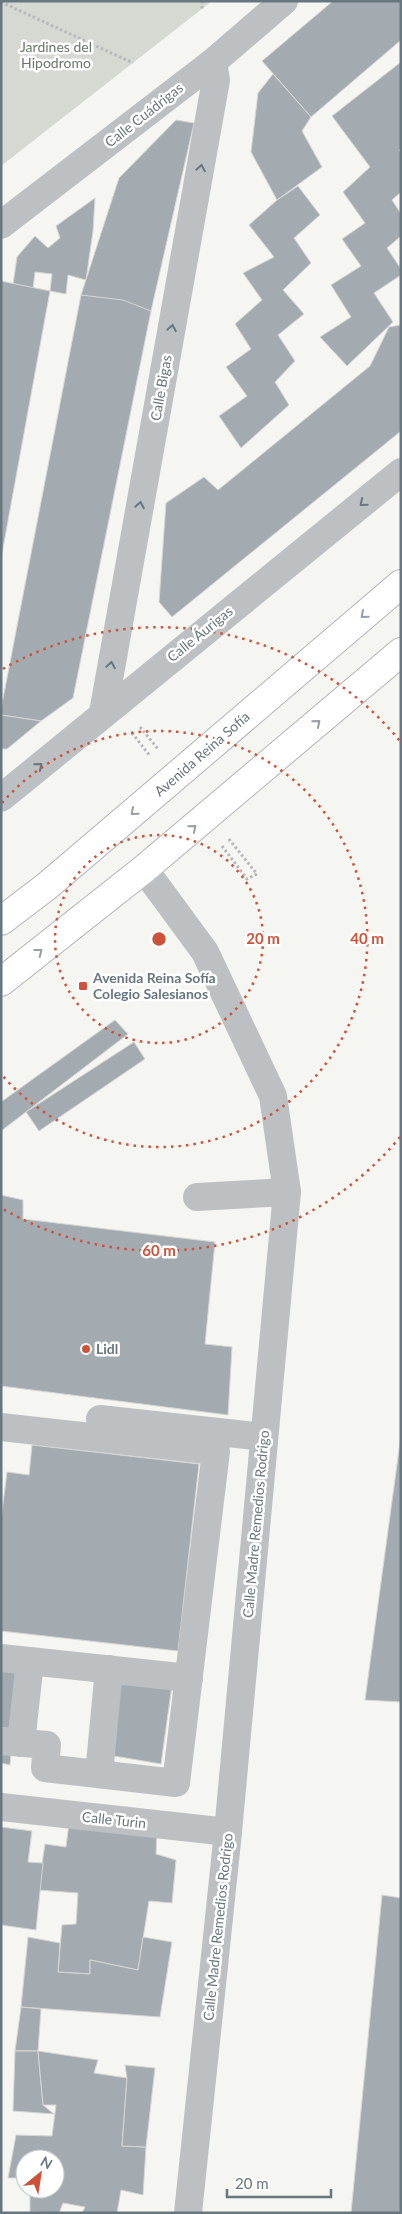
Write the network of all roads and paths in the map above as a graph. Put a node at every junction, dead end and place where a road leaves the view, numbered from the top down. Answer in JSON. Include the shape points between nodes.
{"nodes":[{"id":1,"x":202,"y":1,"type":"edge"},
{"id":2,"x":284,"y":1,"type":"edge"},
{"id":3,"x":1,"y":2,"type":"edge"},
{"id":4,"x":202,"y":9,"type":"dead end"},
{"id":5,"x":213,"y":62,"type":"junction"},
{"id":6,"x":133,"y":63,"type":"dead end"},
{"id":7,"x":1,"y":225,"type":"edge"},
{"id":8,"x":401,"y":472,"type":"edge"},
{"id":9,"x":401,"y":584,"type":"edge"},
{"id":10,"x":401,"y":652,"type":"edge"},
{"id":11,"x":103,"y":713,"type":"junction"},
{"id":12,"x":135,"y":722,"type":"dead end"},
{"id":13,"x":128,"y":728,"type":"dead end"},
{"id":14,"x":144,"y":749,"type":"dead end"},
{"id":15,"x":160,"y":752,"type":"dead end"},
{"id":16,"x":1,"y":798,"type":"edge"},
{"id":17,"x":228,"y":837,"type":"dead end"},
{"id":18,"x":232,"y":858,"type":"dead end"},
{"id":19,"x":144,"y":869,"type":"junction"},
{"id":20,"x":48,"y":886,"type":"junction"},
{"id":21,"x":1,"y":914,"type":"edge"},
{"id":22,"x":1,"y":921,"type":"edge"},
{"id":23,"x":1,"y":982,"type":"edge"},
{"id":24,"x":287,"y":1192,"type":"junction"},
{"id":25,"x":197,"y":1197,"type":"dead end"},
{"id":26,"x":1,"y":1409,"type":"edge"},
{"id":27,"x":1,"y":1427,"type":"edge"},
{"id":28,"x":264,"y":1437,"type":"junction"},
{"id":29,"x":1,"y":1658,"type":"edge"},
{"id":30,"x":30,"y":1661,"type":"junction"},
{"id":31,"x":109,"y":1669,"type":"junction"},
{"id":32,"x":189,"y":1678,"type":"junction"},
{"id":33,"x":11,"y":1742,"type":"edge"},
{"id":34,"x":99,"y":1774,"type":"junction"},
{"id":35,"x":1,"y":1808,"type":"edge"},
{"id":36,"x":228,"y":1832,"type":"junction"},
{"id":37,"x":188,"y":2213,"type":"edge"}],
"edges":[{"from":1,"to":4,"type":"path"},
{"from":2,"to":5,"type":"street","name":"Calle Cuádrigas"},
{"from":3,"to":6,"type":"path"},
{"from":5,"to":7,"type":"street","name":"Calle Cuádrigas"},
{"from":11,"to":5,"type":"street","name":"Calle Bigas","one_way":true,"via":[[216,80]]},
{"from":8,"to":11,"type":"street","name":"Calle Áurigas","one_way":true},
{"from":9,"to":20,"type":"highway","name":"Avenida Reina Sofía","one_way":true},
{"from":19,"to":10,"type":"highway","one_way":true},
{"from":16,"to":11,"type":"street","name":"Calle Áurigas","one_way":true},
{"from":12,"to":15,"type":"path"},
{"from":13,"to":14,"type":"path"},
{"from":17,"to":18,"type":"path","via":[[257,874],[247,878]]},
{"from":23,"to":19,"type":"highway","one_way":true},
{"from":19,"to":24,"type":"street","name":"Calle Madre Remedios Rodrigo","via":[[205,952],[273,1096]]},
{"from":20,"to":21,"type":"street"},
{"from":20,"to":22,"type":"highway","name":"Avenida Reina Sofía"},
{"from":24,"to":25,"type":"street"},
{"from":24,"to":28,"type":"street","name":"Calle Madre Remedios Rodrigo"},
{"from":26,"to":28,"type":"street"},
{"from":27,"to":32,"type":"street","via":[[216,1452]]},
{"from":28,"to":36,"type":"street","name":"Calle Madre Remedios Rodrigo"},
{"from":29,"to":30,"type":"street"},
{"from":30,"to":31,"type":"street"},
{"from":30,"to":33,"type":"street"},
{"from":31,"to":32,"type":"street"},
{"from":31,"to":34,"type":"street"},
{"from":32,"to":34,"type":"street","via":[[176,1783]]},
{"from":33,"to":34,"type":"street","via":[[47,1745],[45,1768]]},
{"from":35,"to":36,"type":"street","name":"Calle Turin"},
{"from":36,"to":37,"type":"street","name":"Calle Madre Remedios Rodrigo"}]}
